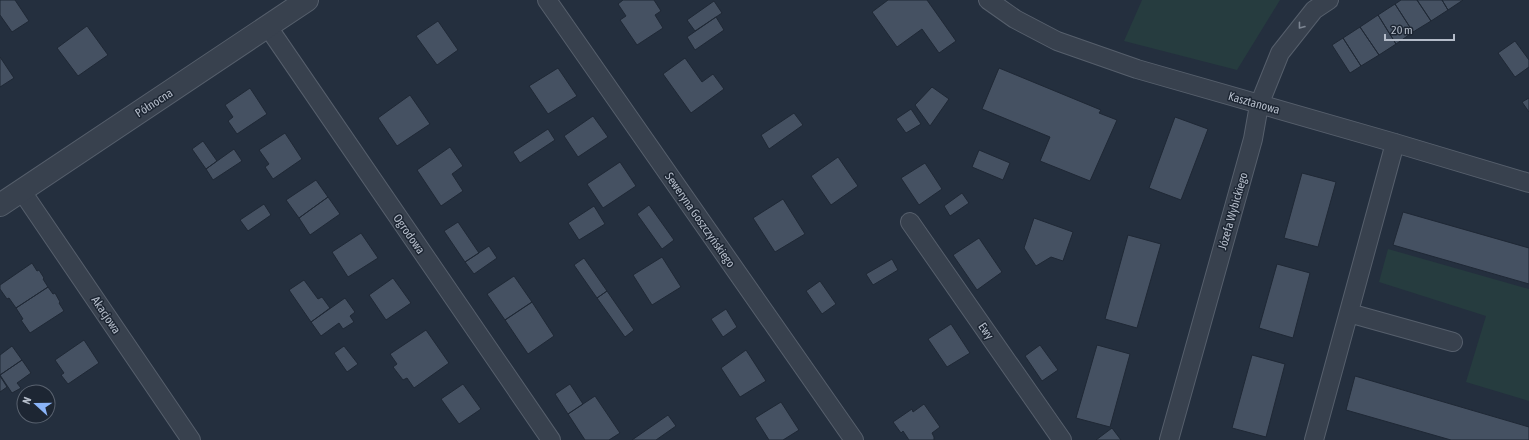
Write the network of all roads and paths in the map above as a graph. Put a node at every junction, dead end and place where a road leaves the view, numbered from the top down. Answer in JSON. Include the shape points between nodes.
{"nodes":[{"id":1,"x":307,"y":0,"type":"edge"},
{"id":2,"x":547,"y":0,"type":"edge"},
{"id":3,"x":988,"y":0,"type":"edge"},
{"id":4,"x":1330,"y":0,"type":"edge"},
{"id":5,"x":268,"y":27,"type":"junction"},
{"id":6,"x":1259,"y":105,"type":"junction"},
{"id":7,"x":1395,"y":143,"type":"junction"},
{"id":8,"x":1529,"y":183,"type":"edge"},
{"id":9,"x":21,"y":190,"type":"junction"},
{"id":10,"x":0,"y":205,"type":"edge"},
{"id":11,"x":910,"y":222,"type":"dead end"},
{"id":12,"x":1349,"y":313,"type":"junction"},
{"id":13,"x":1453,"y":342,"type":"dead end"},
{"id":14,"x":191,"y":440,"type":"edge"},
{"id":15,"x":551,"y":440,"type":"edge"},
{"id":16,"x":854,"y":440,"type":"edge"},
{"id":17,"x":1062,"y":440,"type":"edge"},
{"id":18,"x":1169,"y":440,"type":"edge"},
{"id":19,"x":1314,"y":440,"type":"edge"}],
"edges":[{"from":1,"to":5,"type":"street","name":"Północna"},
{"from":2,"to":16,"type":"street","name":"Seweryna Goszczyńskiego"},
{"from":3,"to":6,"type":"street","name":"Kasztanowa","via":[[1015,20],[1057,41],[1137,69]]},
{"from":4,"to":6,"type":"street","name":"Józefa Wybickiego","one_way":true,"via":[[1314,10],[1280,53]]},
{"from":5,"to":9,"type":"street","name":"Północna"},
{"from":5,"to":15,"type":"street","name":"Ogrodowa"},
{"from":6,"to":7,"type":"street","name":"Kasztanowa"},
{"from":6,"to":18,"type":"street","name":"Józefa Wybickiego","via":[[1253,139]]},
{"from":7,"to":8,"type":"street","name":"Kasztanowa"},
{"from":7,"to":12,"type":"street"},
{"from":9,"to":10,"type":"street","name":"Północna"},
{"from":9,"to":14,"type":"street","name":"Akacjowa"},
{"from":11,"to":17,"type":"street","name":"Ewy"},
{"from":12,"to":13,"type":"street"},
{"from":12,"to":19,"type":"street"}]}
